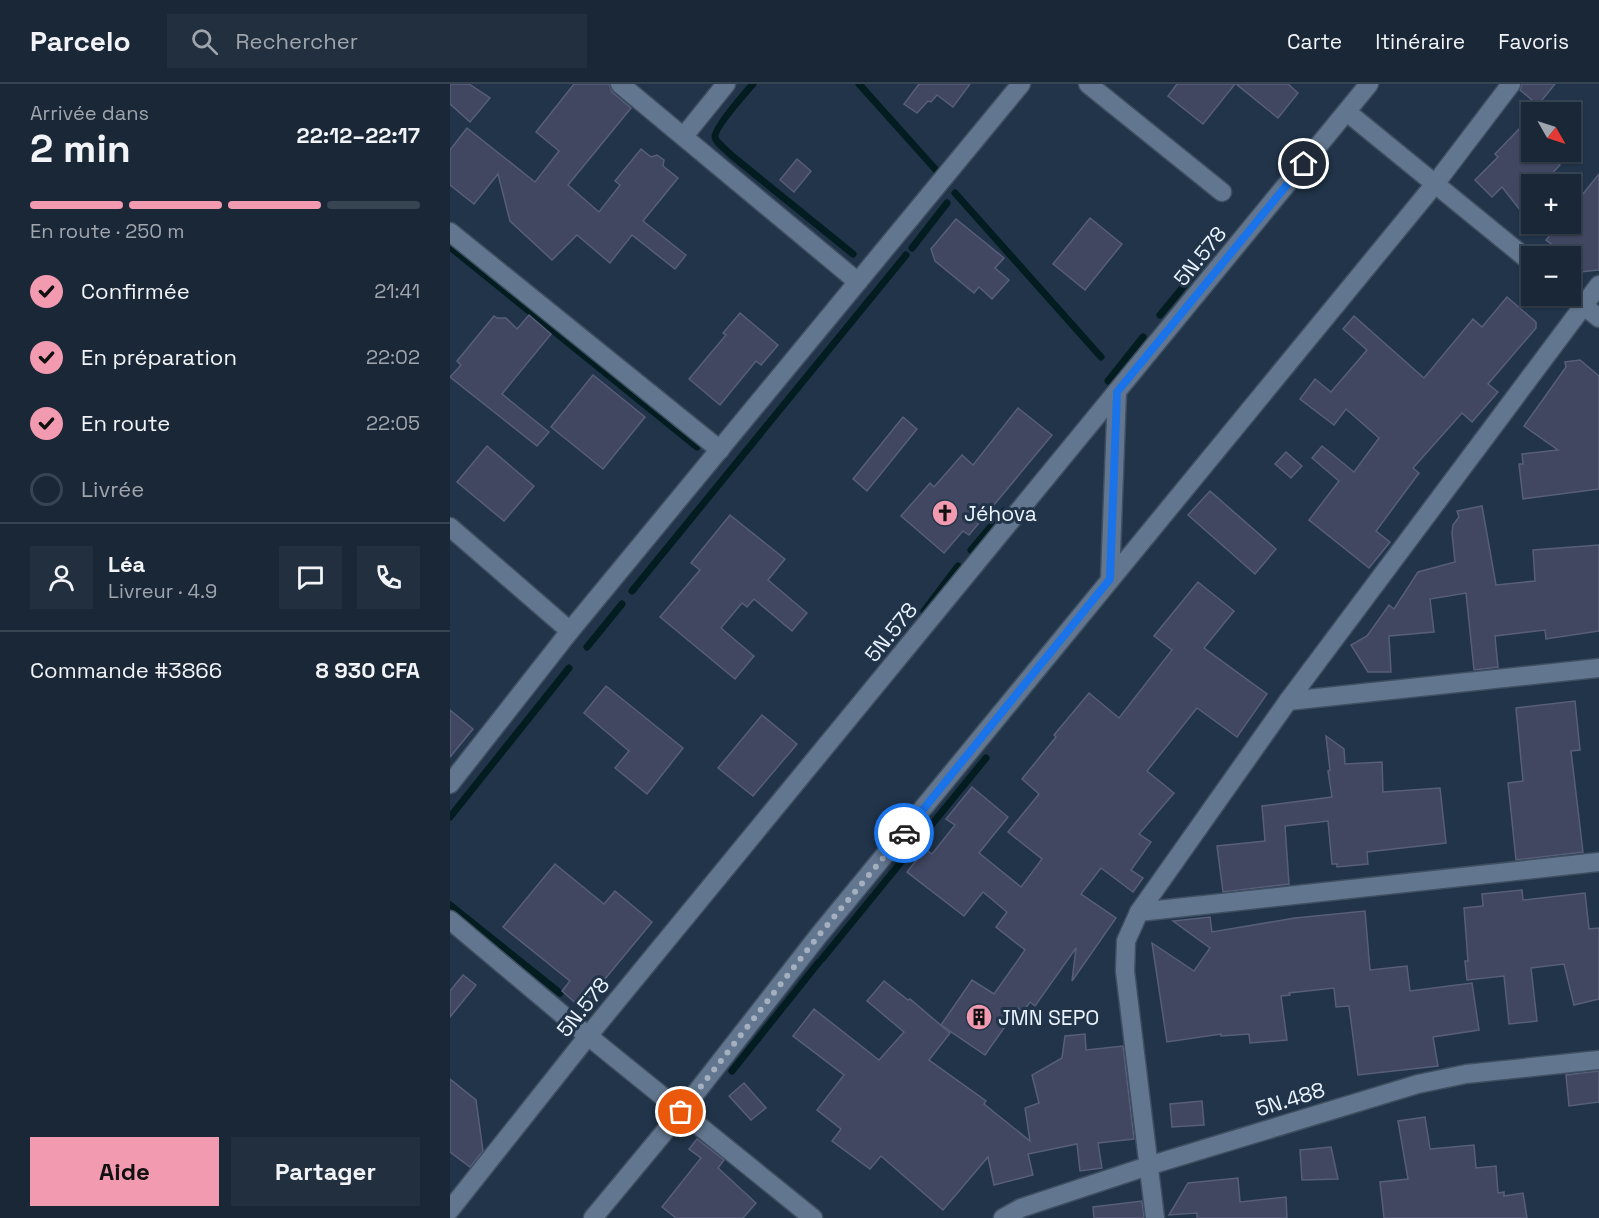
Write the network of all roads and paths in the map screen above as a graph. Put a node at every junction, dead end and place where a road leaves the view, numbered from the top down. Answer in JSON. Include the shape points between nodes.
{"nodes":[{"id":1,"x":620,"y":84,"type":"edge"},
{"id":2,"x":726,"y":84,"type":"edge"},
{"id":3,"x":1021,"y":84,"type":"edge"},
{"id":4,"x":1088,"y":84,"type":"edge"},
{"id":5,"x":1369,"y":84,"type":"edge"},
{"id":6,"x":1511,"y":84,"type":"edge"},
{"id":7,"x":1347,"y":112,"type":"junction"},
{"id":8,"x":684,"y":136,"type":"junction"},
{"id":9,"x":1435,"y":184,"type":"junction"},
{"id":10,"x":1222,"y":192,"type":"dead end"},
{"id":11,"x":450,"y":232,"type":"edge"},
{"id":12,"x":1521,"y":254,"type":"edge"},
{"id":13,"x":858,"y":282,"type":"junction"},
{"id":14,"x":1599,"y":285,"type":"edge"},
{"id":15,"x":1581,"y":297,"type":"edge"},
{"id":16,"x":1581,"y":303,"type":"edge"},
{"id":17,"x":1573,"y":306,"type":"edge"},
{"id":18,"x":1599,"y":318,"type":"edge"},
{"id":19,"x":1117,"y":392,"type":"junction"},
{"id":20,"x":720,"y":450,"type":"junction"},
{"id":21,"x":450,"y":527,"type":"edge"},
{"id":22,"x":1110,"y":579,"type":"junction"},
{"id":23,"x":570,"y":631,"type":"junction"},
{"id":24,"x":1599,"y":668,"type":"edge"},
{"id":25,"x":1288,"y":701,"type":"junction"},
{"id":26,"x":450,"y":784,"type":"edge"},
{"id":27,"x":1599,"y":862,"type":"edge"},
{"id":28,"x":1139,"y":912,"type":"junction"},
{"id":29,"x":450,"y":920,"type":"edge"},
{"id":30,"x":588,"y":1036,"type":"junction"},
{"id":31,"x":1599,"y":1060,"type":"edge"},
{"id":32,"x":681,"y":1112,"type":"junction"},
{"id":33,"x":1148,"y":1166,"type":"junction"},
{"id":34,"x":450,"y":1210,"type":"edge"},
{"id":35,"x":593,"y":1218,"type":"edge"},
{"id":36,"x":813,"y":1218,"type":"edge"},
{"id":37,"x":1003,"y":1218,"type":"edge"},
{"id":38,"x":1155,"y":1218,"type":"edge"}],
"edges":[{"from":1,"to":8,"type":"street"},
{"from":2,"to":8,"type":"street"},
{"from":3,"to":13,"type":"street"},
{"from":4,"to":10,"type":"street"},
{"from":5,"to":7,"type":"street","name":"5N.578"},
{"from":6,"to":9,"type":"street"},
{"from":7,"to":9,"type":"street"},
{"from":7,"to":19,"type":"street","name":"5N.578"},
{"from":8,"to":13,"type":"street"},
{"from":9,"to":12,"type":"street"},
{"from":9,"to":22,"type":"street"},
{"from":11,"to":20,"type":"street"},
{"from":13,"to":20,"type":"street"},
{"from":14,"to":15,"type":"street"},
{"from":16,"to":18,"type":"street"},
{"from":17,"to":25,"type":"street"},
{"from":19,"to":22,"type":"street"},
{"from":19,"to":30,"type":"street","name":"5N.578"},
{"from":20,"to":23,"type":"street"},
{"from":21,"to":23,"type":"street"},
{"from":22,"to":32,"type":"street","via":[[819,935]]},
{"from":23,"to":26,"type":"street"},
{"from":24,"to":25,"type":"street"},
{"from":25,"to":28,"type":"street"},
{"from":27,"to":28,"type":"street"},
{"from":28,"to":33,"type":"street","via":[[1125,941],[1125,970]]},
{"from":29,"to":30,"type":"street"},
{"from":30,"to":32,"type":"street"},
{"from":30,"to":34,"type":"street","name":"5N.578"},
{"from":31,"to":33,"type":"street","name":"5N.488","via":[[1466,1074],[1418,1084]]},
{"from":32,"to":35,"type":"street"},
{"from":32,"to":36,"type":"street"},
{"from":33,"to":37,"type":"street","name":"5N.488","via":[[1021,1208]]},
{"from":33,"to":38,"type":"street"}]}
